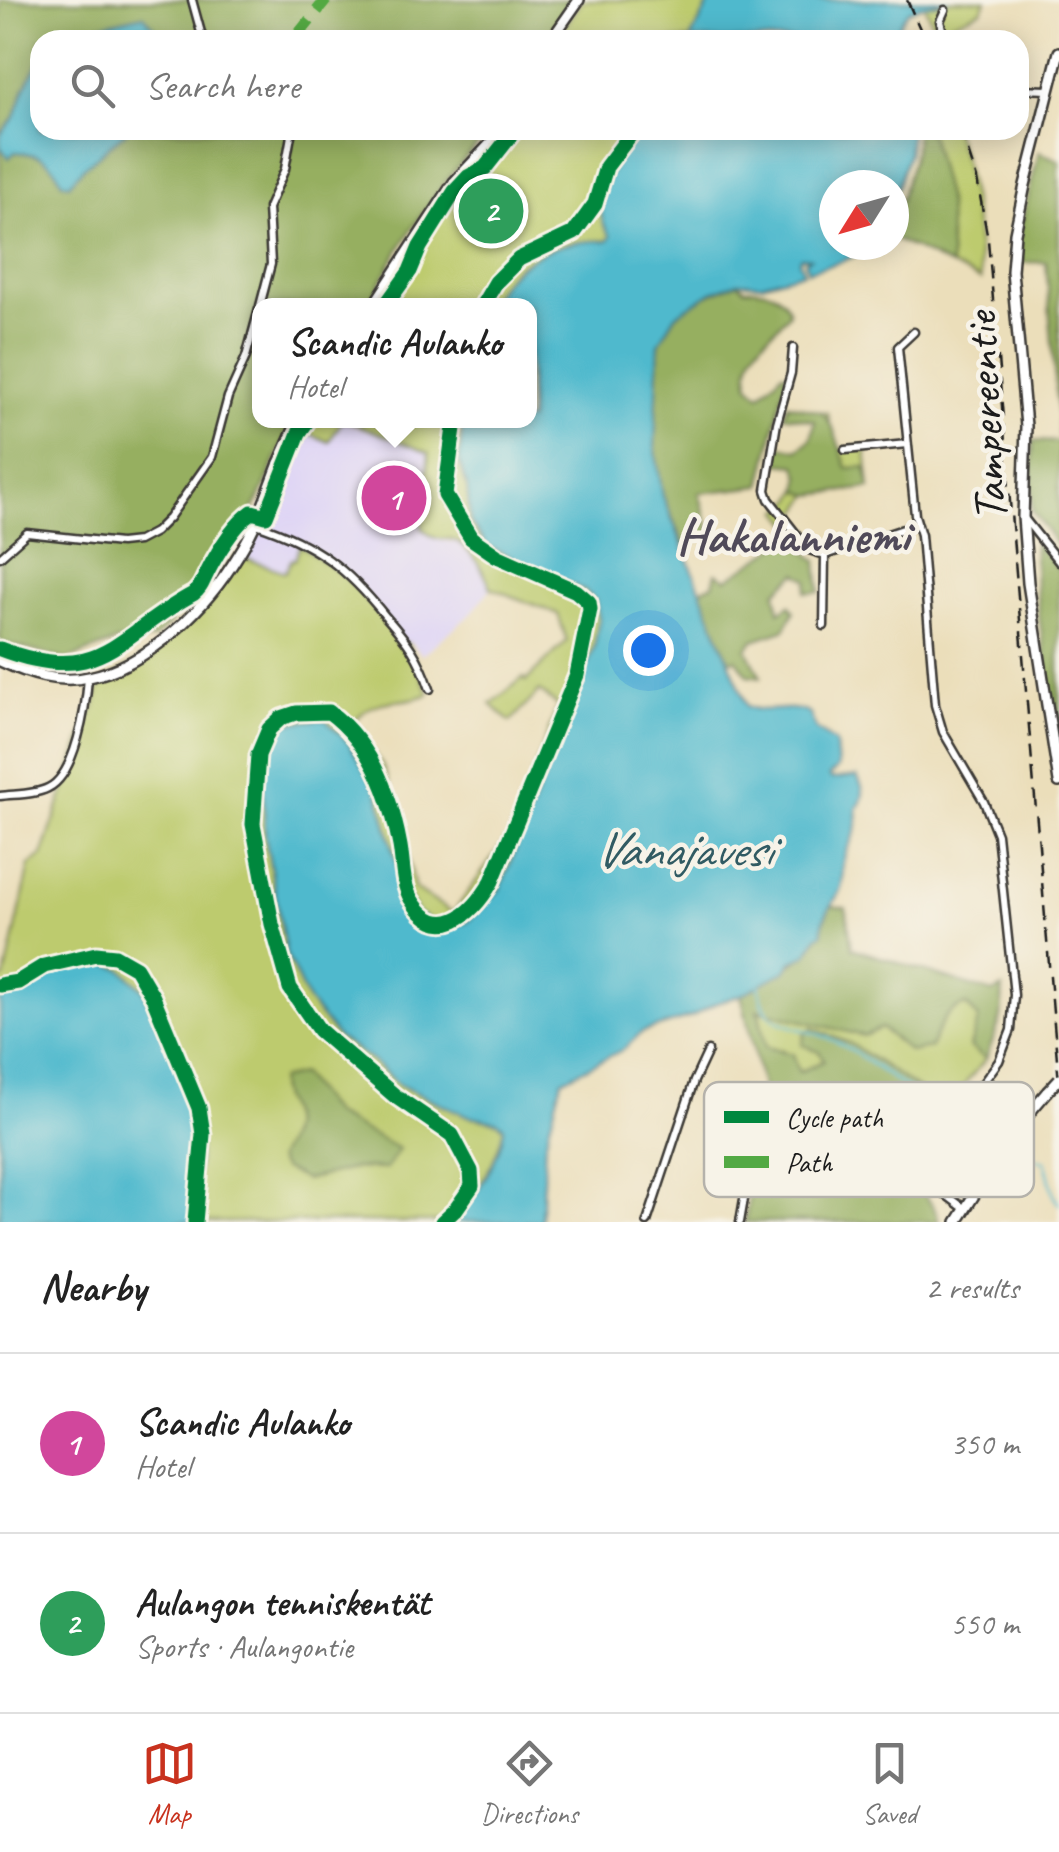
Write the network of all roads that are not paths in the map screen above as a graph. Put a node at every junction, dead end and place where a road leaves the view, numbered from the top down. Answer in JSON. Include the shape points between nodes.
{"nodes":[{"id":1,"x":192,"y":0,"type":"edge"},
{"id":2,"x":578,"y":0,"type":"edge"},
{"id":3,"x":945,"y":10,"type":"dead end"},
{"id":4,"x":200,"y":30,"type":"edge"},
{"id":5,"x":558,"y":30,"type":"edge"},
{"id":6,"x":942,"y":30,"type":"edge"},
{"id":7,"x":1059,"y":52,"type":"edge"},
{"id":8,"x":1029,"y":89,"type":"edge"},
{"id":9,"x":1049,"y":90,"type":"junction"},
{"id":10,"x":290,"y":140,"type":"edge"},
{"id":11,"x":494,"y":140,"type":"edge"},
{"id":12,"x":262,"y":298,"type":"edge"},
{"id":13,"x":379,"y":298,"type":"edge"},
{"id":14,"x":914,"y":332,"type":"dead end"},
{"id":15,"x":252,"y":336,"type":"edge"},
{"id":16,"x":793,"y":348,"type":"dead end"},
{"id":17,"x":295,"y":428,"type":"edge"},
{"id":18,"x":908,"y":444,"type":"junction"},
{"id":19,"x":845,"y":450,"type":"dead end"},
{"id":20,"x":1024,"y":518,"type":"junction"},
{"id":21,"x":256,"y":524,"type":"junction"},
{"id":22,"x":918,"y":524,"type":"junction"},
{"id":23,"x":825,"y":556,"type":"junction"},
{"id":24,"x":0,"y":557,"type":"edge"},
{"id":25,"x":1059,"y":562,"type":"edge"},
{"id":26,"x":824,"y":626,"type":"dead end"},
{"id":27,"x":0,"y":661,"type":"edge"},
{"id":28,"x":88,"y":678,"type":"junction"},
{"id":29,"x":430,"y":689,"type":"dead end"},
{"id":30,"x":1059,"y":782,"type":"edge"},
{"id":31,"x":0,"y":796,"type":"edge"},
{"id":32,"x":708,"y":1051,"type":"dead end"},
{"id":33,"x":1059,"y":1079,"type":"edge"},
{"id":34,"x":983,"y":1082,"type":"edge"},
{"id":35,"x":1034,"y":1107,"type":"edge"},
{"id":36,"x":744,"y":1197,"type":"edge"},
{"id":37,"x":948,"y":1197,"type":"edge"},
{"id":38,"x":973,"y":1197,"type":"edge"},
{"id":39,"x":965,"y":1209,"type":"junction"},
{"id":40,"x":647,"y":1222,"type":"edge"},
{"id":41,"x":740,"y":1222,"type":"edge"},
{"id":42,"x":956,"y":1222,"type":"edge"}],
"edges":[{"from":1,"to":4,"type":"street"},
{"from":2,"to":5,"type":"main road"},
{"from":3,"to":6,"type":"street"},
{"from":7,"to":9,"type":"main road","name":"Tampereentie"},
{"from":8,"to":9,"type":"street"},
{"from":9,"to":20,"type":"main road","name":"Tampereentie","via":[[1013,253],[1026,426]]},
{"from":10,"to":12,"type":"street","via":[[268,208],[271,264]]},
{"from":11,"to":13,"type":"main road","via":[[454,182]]},
{"from":14,"to":18,"type":"street","via":[[898,347]]},
{"from":15,"to":24,"type":"street","via":[[212,458],[155,532],[120,543],[27,533]]},
{"from":16,"to":23,"type":"street","via":[[766,490],[809,550]]},
{"from":17,"to":21,"type":"main road"},
{"from":18,"to":19,"type":"street"},
{"from":18,"to":22,"type":"street"},
{"from":20,"to":25,"type":"street"},
{"from":20,"to":30,"type":"main road","name":"Tampereentie"},
{"from":21,"to":28,"type":"main road","via":[[226,574],[175,628],[124,665]]},
{"from":21,"to":29,"type":"street","via":[[304,542],[351,575],[410,643]]},
{"from":22,"to":23,"type":"street"},
{"from":22,"to":34,"type":"street","via":[[937,714],[996,834],[1014,994],[1011,1030]]},
{"from":23,"to":26,"type":"street"},
{"from":27,"to":28,"type":"main road","via":[[30,674]]},
{"from":28,"to":31,"type":"street","via":[[64,774],[42,790]]},
{"from":32,"to":40,"type":"street"},
{"from":33,"to":35,"type":"main road","bridge":true},
{"from":36,"to":41,"type":"street"},
{"from":37,"to":39,"type":"street"},
{"from":38,"to":39,"type":"main road","bridge":true},
{"from":39,"to":42,"type":"main road"}]}
